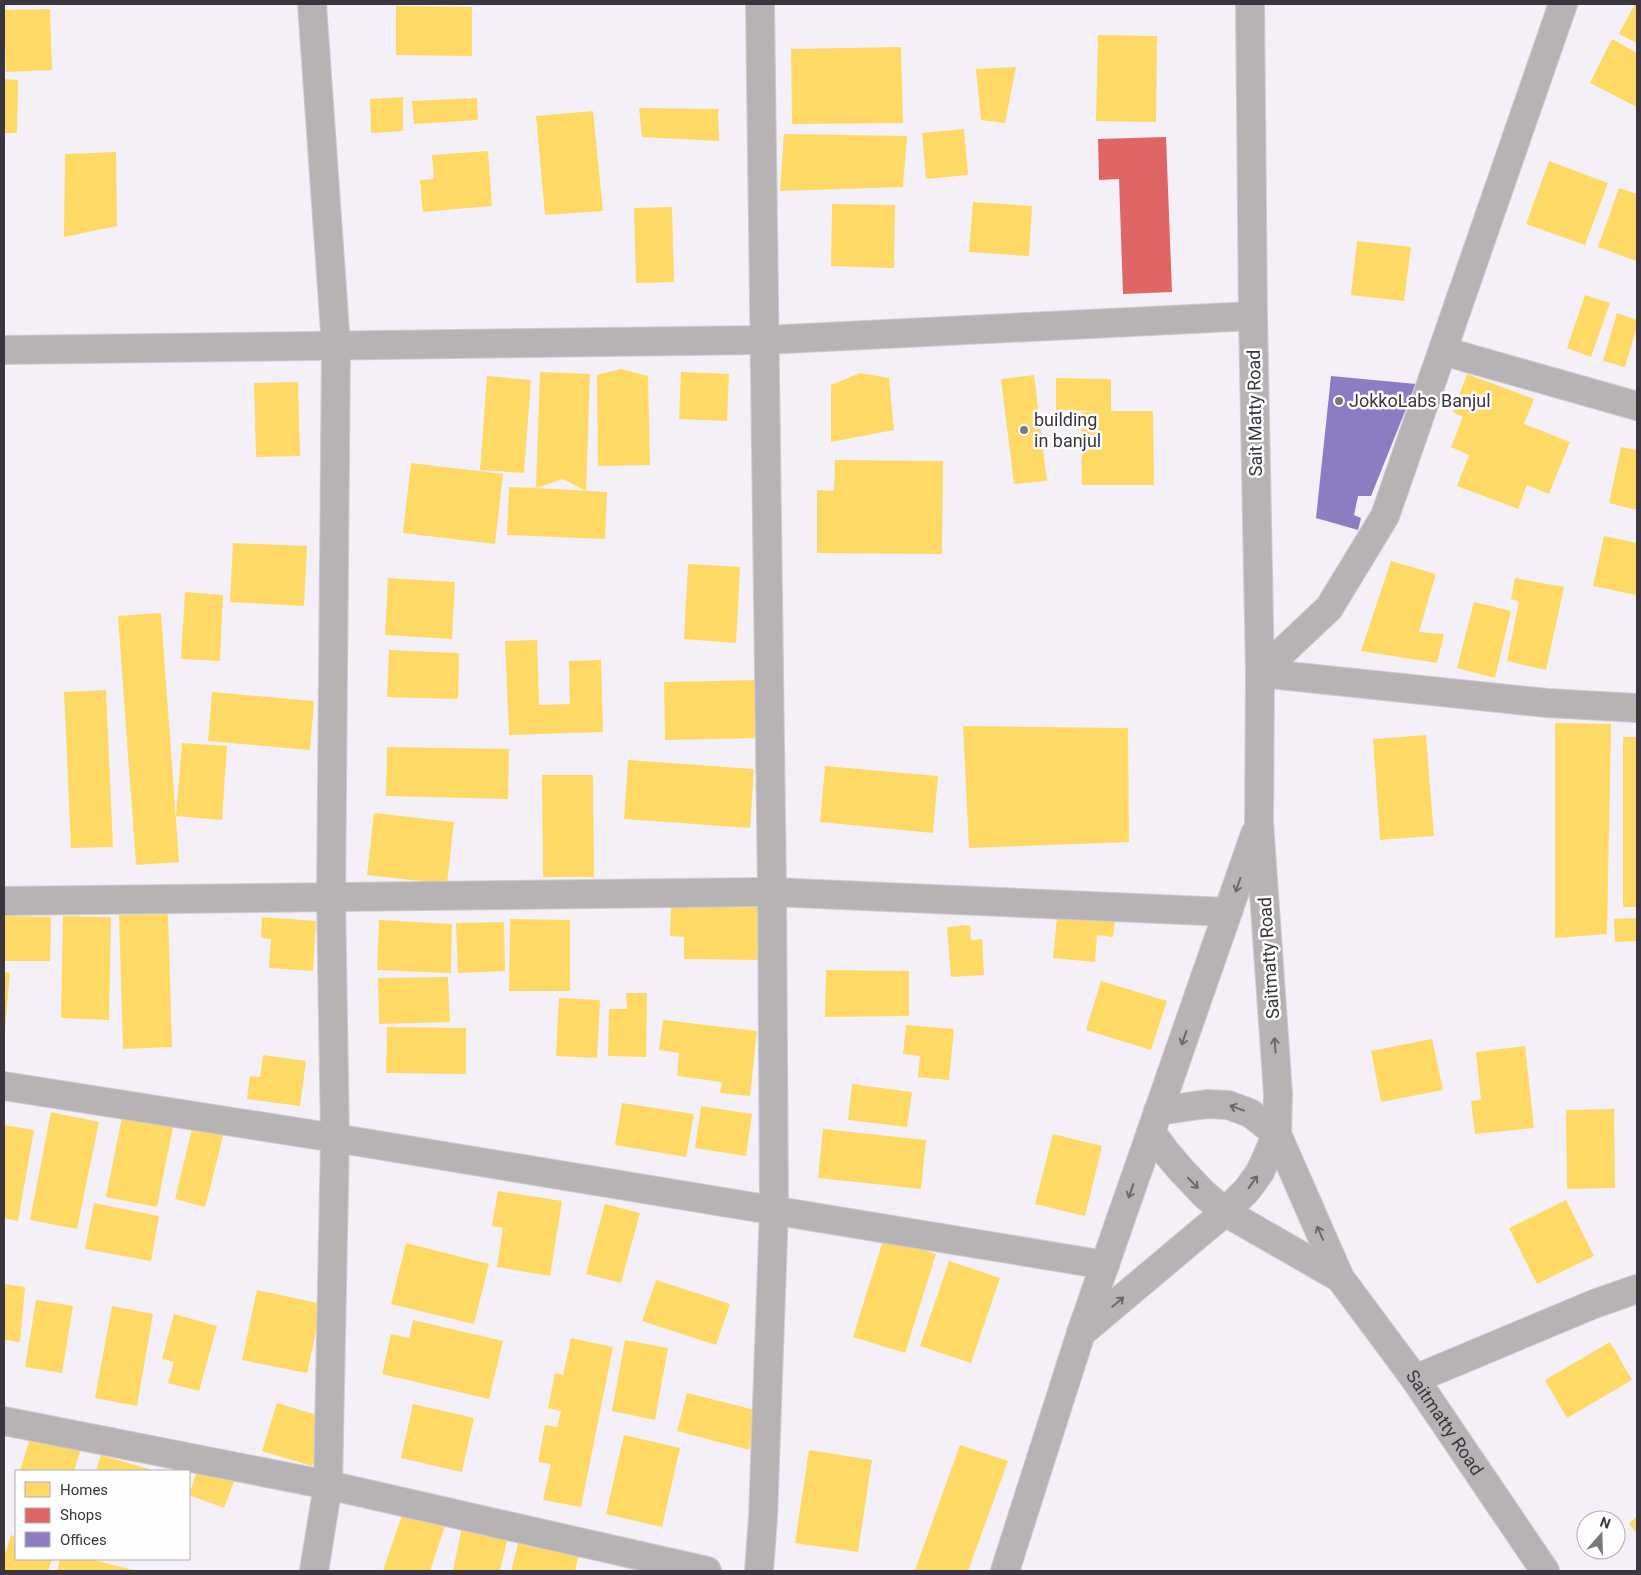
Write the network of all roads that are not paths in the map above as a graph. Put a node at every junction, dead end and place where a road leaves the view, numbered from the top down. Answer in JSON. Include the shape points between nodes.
{"nodes":[{"id":1,"x":312,"y":4,"type":"edge"},
{"id":2,"x":760,"y":4,"type":"edge"},
{"id":3,"x":1250,"y":4,"type":"edge"},
{"id":4,"x":1563,"y":4,"type":"edge"},
{"id":5,"x":1253,"y":316,"type":"junction"},
{"id":6,"x":764,"y":340,"type":"junction"},
{"id":7,"x":336,"y":346,"type":"junction"},
{"id":8,"x":4,"y":350,"type":"edge"},
{"id":9,"x":1443,"y":351,"type":"junction"},
{"id":10,"x":1637,"y":406,"type":"edge"},
{"id":11,"x":1260,"y":673,"type":"junction"},
{"id":12,"x":1637,"y":708,"type":"edge"},
{"id":13,"x":1259,"y":822,"type":"junction"},
{"id":14,"x":772,"y":892,"type":"junction"},
{"id":15,"x":331,"y":897,"type":"junction"},
{"id":16,"x":4,"y":901,"type":"edge"},
{"id":17,"x":1228,"y":912,"type":"junction"},
{"id":18,"x":4,"y":1086,"type":"edge"},
{"id":19,"x":1155,"y":1121,"type":"junction"},
{"id":20,"x":1277,"y":1134,"type":"junction"},
{"id":21,"x":335,"y":1138,"type":"junction"},
{"id":22,"x":774,"y":1209,"type":"junction"},
{"id":23,"x":1225,"y":1212,"type":"junction"},
{"id":24,"x":1105,"y":1264,"type":"junction"},
{"id":25,"x":1340,"y":1278,"type":"junction"},
{"id":26,"x":1637,"y":1289,"type":"edge"},
{"id":27,"x":1081,"y":1333,"type":"junction"},
{"id":28,"x":1415,"y":1379,"type":"junction"},
{"id":29,"x":4,"y":1421,"type":"edge"},
{"id":30,"x":328,"y":1485,"type":"junction"},
{"id":31,"x":314,"y":1571,"type":"edge"},
{"id":32,"x":708,"y":1571,"type":"edge"},
{"id":33,"x":760,"y":1571,"type":"edge"},
{"id":34,"x":1005,"y":1571,"type":"edge"},
{"id":35,"x":1545,"y":1571,"type":"edge"}],
"edges":[{"from":1,"to":7,"type":"street"},
{"from":2,"to":6,"type":"street"},
{"from":3,"to":5,"type":"street","name":"Sait Matty Road"},
{"from":4,"to":9,"type":"street"},
{"from":5,"to":6,"type":"street"},
{"from":5,"to":11,"type":"street","name":"Sait Matty Road"},
{"from":6,"to":7,"type":"street"},
{"from":6,"to":14,"type":"street"},
{"from":7,"to":8,"type":"street"},
{"from":7,"to":15,"type":"street"},
{"from":9,"to":10,"type":"street"},
{"from":9,"to":11,"type":"street","via":[[1384,516],[1329,608]]},
{"from":11,"to":12,"type":"street","via":[[1547,703]]},
{"from":11,"to":13,"type":"street","name":"Sait Matty Road"},
{"from":13,"to":17,"type":"street","one_way":true},
{"from":20,"to":13,"type":"street","name":"Saitmatty Road","one_way":true,"via":[[1278,1094]]},
{"from":14,"to":15,"type":"street"},
{"from":14,"to":17,"type":"street"},
{"from":14,"to":22,"type":"street"},
{"from":15,"to":16,"type":"street"},
{"from":15,"to":21,"type":"street"},
{"from":17,"to":19,"type":"street","one_way":true},
{"from":18,"to":21,"type":"street"},
{"from":20,"to":19,"type":"street","one_way":true,"via":[[1250,1113],[1228,1105],[1207,1104]]},
{"from":19,"to":23,"type":"street","one_way":true,"via":[[1165,1151]]},
{"from":19,"to":24,"type":"street","one_way":true},
{"from":23,"to":20,"type":"street","one_way":true,"via":[[1260,1172]]},
{"from":25,"to":20,"type":"street","one_way":true},
{"from":21,"to":22,"type":"street"},
{"from":21,"to":30,"type":"street"},
{"from":22,"to":24,"type":"street"},
{"from":22,"to":33,"type":"street"},
{"from":23,"to":25,"type":"street"},
{"from":27,"to":23,"type":"street","one_way":true},
{"from":24,"to":27,"type":"street"},
{"from":25,"to":28,"type":"street","name":"Saitmatty Road"},
{"from":26,"to":28,"type":"street"},
{"from":27,"to":34,"type":"street"},
{"from":28,"to":35,"type":"street","name":"Saitmatty Road"},
{"from":29,"to":30,"type":"street"},
{"from":30,"to":31,"type":"street"},
{"from":30,"to":32,"type":"street"}]}
